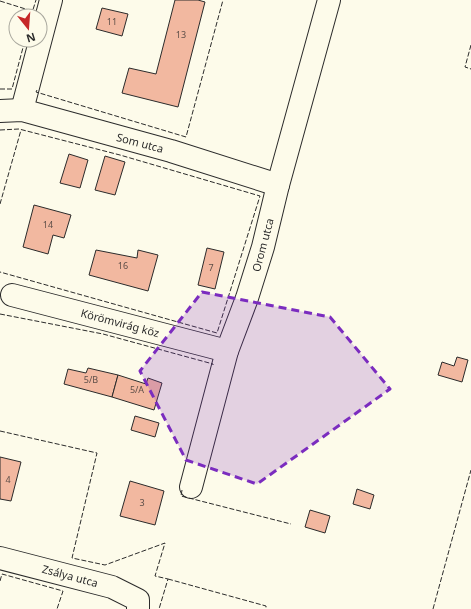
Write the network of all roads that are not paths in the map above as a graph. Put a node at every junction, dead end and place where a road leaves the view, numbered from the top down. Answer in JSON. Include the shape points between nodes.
{"nodes":[{"id":1,"x":51,"y":0,"type":"edge"},
{"id":2,"x":329,"y":0,"type":"edge"},
{"id":3,"x":22,"y":110,"type":"junction"},
{"id":4,"x":0,"y":111,"type":"edge"},
{"id":5,"x":278,"y":186,"type":"junction"},
{"id":6,"x":12,"y":295,"type":"dead end"},
{"id":7,"x":227,"y":351,"type":"junction"},
{"id":8,"x":191,"y":487,"type":"dead end"},
{"id":9,"x":0,"y":558,"type":"edge"},
{"id":10,"x":138,"y":605,"type":"edge"}],
"edges":[{"from":1,"to":3,"type":"street"},
{"from":2,"to":5,"type":"street","name":"Orom utca"},
{"from":3,"to":4,"type":"street","name":"Som utca"},
{"from":3,"to":5,"type":"street","name":"Som utca","via":[[171,151]]},
{"from":5,"to":7,"type":"street","name":"Orom utca","via":[[263,248]]},
{"from":6,"to":7,"type":"street","name":"Körömvirág köz"},
{"from":7,"to":8,"type":"street","name":"Orom utca"},
{"from":9,"to":10,"type":"street","name":"Zsálya utca","via":[[112,587]]}]}
